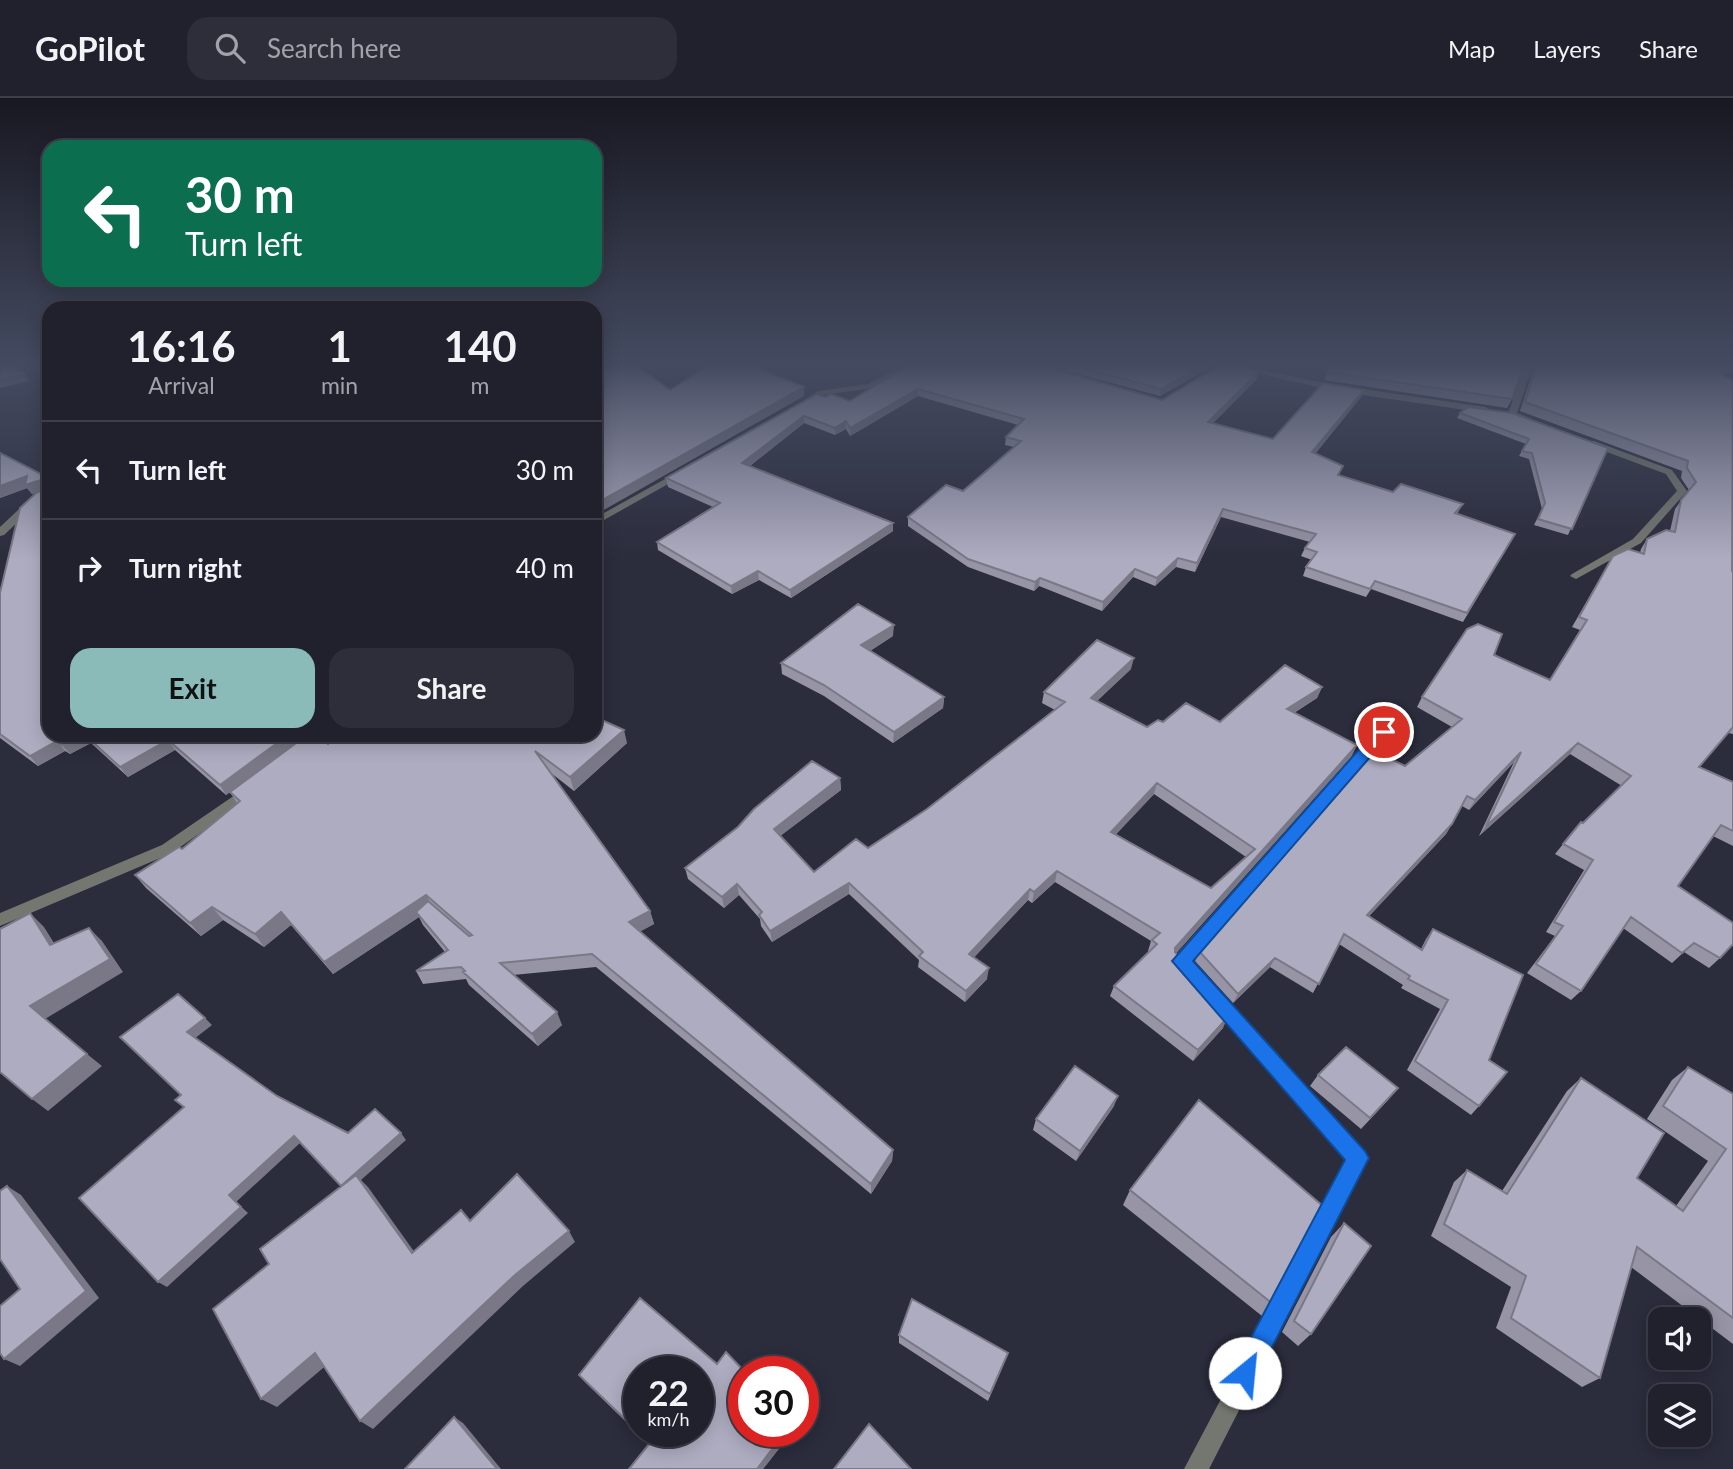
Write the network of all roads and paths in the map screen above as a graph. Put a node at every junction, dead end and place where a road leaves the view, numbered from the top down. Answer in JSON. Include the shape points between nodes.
{"nodes":[{"id":1,"x":1580,"y":439,"type":"edge"},
{"id":2,"x":692,"y":467,"type":"edge"},
{"id":3,"x":42,"y":496,"type":"edge"},
{"id":4,"x":602,"y":518,"type":"edge"},
{"id":5,"x":0,"y":533,"type":"edge"},
{"id":6,"x":1576,"y":576,"type":"dead end"},
{"id":7,"x":1384,"y":732,"type":"dead end"},
{"id":8,"x":266,"y":778,"type":"edge"},
{"id":9,"x":0,"y":920,"type":"edge"},
{"id":10,"x":1196,"y":1469,"type":"edge"}],
"edges":[{"from":1,"to":6,"type":"street","via":[[1669,472],[1682,491],[1637,541]]},
{"from":2,"to":4,"type":"street"},
{"from":3,"to":5,"type":"street"},
{"from":7,"to":10,"type":"street","via":[[1181,961],[1358,1158]]},
{"from":8,"to":9,"type":"street","via":[[167,849]]}]}
